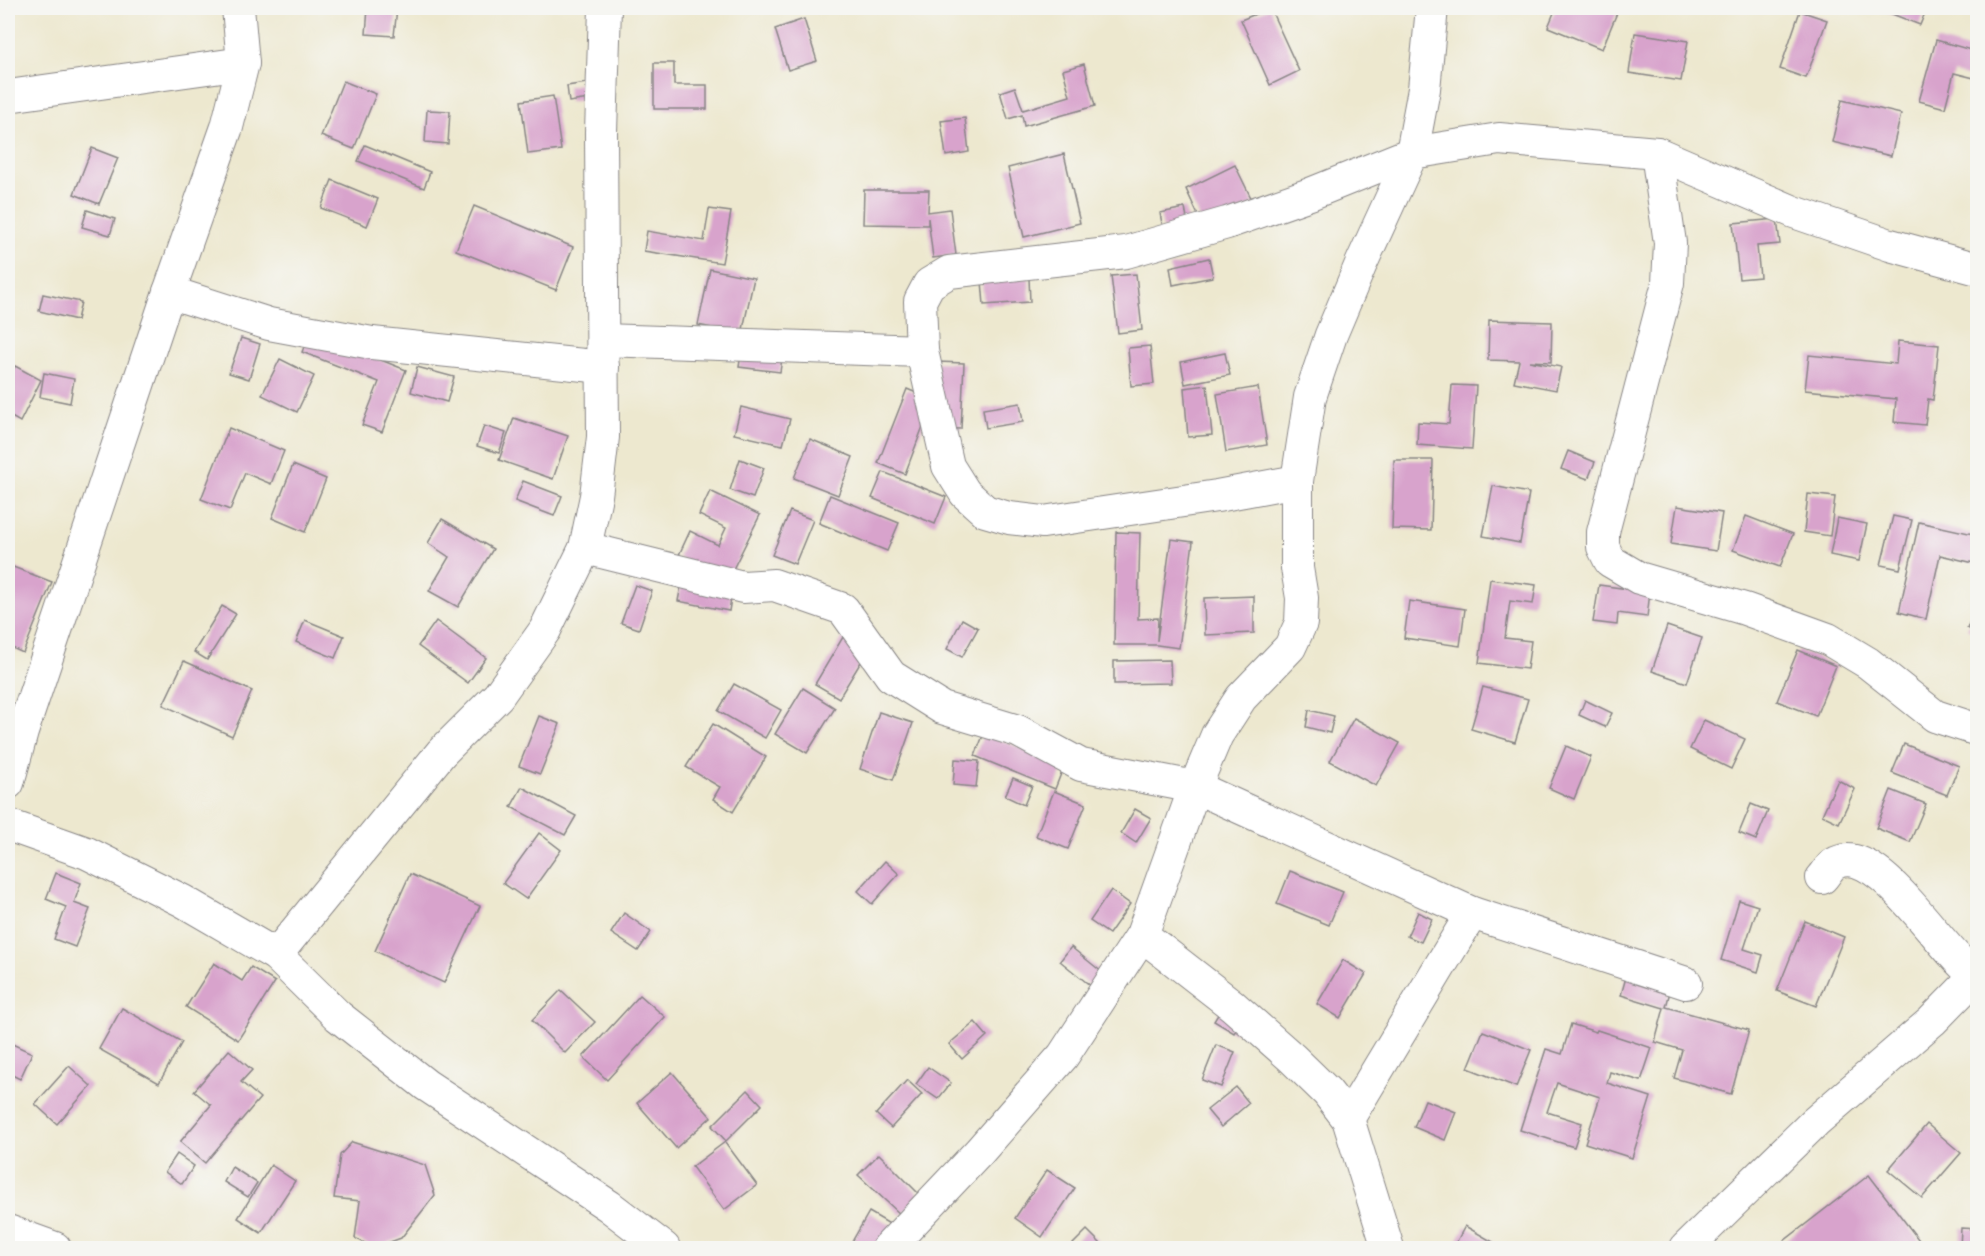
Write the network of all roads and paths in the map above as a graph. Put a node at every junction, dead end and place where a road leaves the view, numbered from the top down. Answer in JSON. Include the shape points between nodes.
{"nodes":[{"id":1,"x":238,"y":8,"type":"edge"},
{"id":2,"x":606,"y":8,"type":"edge"},
{"id":3,"x":1432,"y":8,"type":"edge"},
{"id":4,"x":243,"y":63,"type":"junction"},
{"id":5,"x":8,"y":96,"type":"edge"},
{"id":6,"x":1412,"y":153,"type":"junction"},
{"id":7,"x":1658,"y":153,"type":"junction"},
{"id":8,"x":1977,"y":269,"type":"edge"},
{"id":9,"x":169,"y":292,"type":"junction"},
{"id":10,"x":922,"y":351,"type":"junction"},
{"id":11,"x":603,"y":354,"type":"junction"},
{"id":12,"x":1297,"y":481,"type":"junction"},
{"id":13,"x":585,"y":548,"type":"junction"},
{"id":14,"x":15,"y":729,"type":"edge"},
{"id":15,"x":1977,"y":730,"type":"edge"},
{"id":16,"x":8,"y":783,"type":"edge"},
{"id":17,"x":1195,"y":787,"type":"junction"},
{"id":18,"x":8,"y":825,"type":"edge"},
{"id":19,"x":1822,"y":878,"type":"dead end"},
{"id":20,"x":1472,"y":913,"type":"junction"},
{"id":21,"x":1143,"y":935,"type":"junction"},
{"id":22,"x":276,"y":955,"type":"junction"},
{"id":23,"x":1977,"y":976,"type":"edge"},
{"id":24,"x":1686,"y":983,"type":"dead end"},
{"id":25,"x":1348,"y":1119,"type":"junction"},
{"id":26,"x":8,"y":1231,"type":"edge"},
{"id":27,"x":54,"y":1248,"type":"edge"},
{"id":28,"x":664,"y":1248,"type":"edge"},
{"id":29,"x":888,"y":1248,"type":"edge"},
{"id":30,"x":1388,"y":1248,"type":"edge"},
{"id":31,"x":1686,"y":1248,"type":"edge"}],
"edges":[{"from":1,"to":4,"type":"street"},
{"from":2,"to":11,"type":"street","via":[[601,132]]},
{"from":3,"to":6,"type":"street","via":[[1424,89]]},
{"from":4,"to":5,"type":"street"},
{"from":4,"to":9,"type":"street","via":[[227,127]]},
{"from":6,"to":7,"type":"street","via":[[1499,139]]},
{"from":6,"to":10,"type":"street","via":[[1289,202],[1126,252],[949,272],[929,284],[920,302]]},
{"from":6,"to":12,"type":"street","via":[[1331,334],[1310,398]]},
{"from":7,"to":8,"type":"street","via":[[1794,212]]},
{"from":7,"to":15,"type":"street","via":[[1670,243],[1668,283],[1603,531],[1603,547],[1610,561],[1639,578],[1745,609],[1828,639],[1868,663],[1935,716]]},
{"from":9,"to":11,"type":"street","via":[[269,324],[372,344]]},
{"from":9,"to":14,"type":"street"},
{"from":10,"to":11,"type":"street"},
{"from":10,"to":12,"type":"street","via":[[948,466],[965,493],[985,511],[1043,522]]},
{"from":11,"to":13,"type":"street","via":[[603,437]]},
{"from":12,"to":17,"type":"street","via":[[1300,623],[1290,647],[1241,698],[1216,735]]},
{"from":13,"to":17,"type":"street","via":[[743,587],[774,585],[843,609],[891,676],[942,708],[1018,731],[1081,765]]},
{"from":13,"to":22,"type":"street","via":[[545,630],[498,696],[441,753]]},
{"from":14,"to":16,"type":"street"},
{"from":17,"to":20,"type":"street"},
{"from":17,"to":21,"type":"street"},
{"from":18,"to":22,"type":"street","via":[[87,853],[183,901]]},
{"from":19,"to":23,"type":"street","via":[[1832,865],[1846,860],[1869,866],[1893,885]]},
{"from":20,"to":24,"type":"street"},
{"from":20,"to":25,"type":"street"},
{"from":21,"to":25,"type":"street","via":[[1275,1043]]},
{"from":21,"to":29,"type":"street","via":[[1063,1056]]},
{"from":22,"to":28,"type":"street","via":[[338,1016],[426,1085],[609,1206]]},
{"from":23,"to":31,"type":"street","via":[[1932,1021],[1815,1122]]},
{"from":25,"to":30,"type":"street"},
{"from":26,"to":27,"type":"street"}]}
